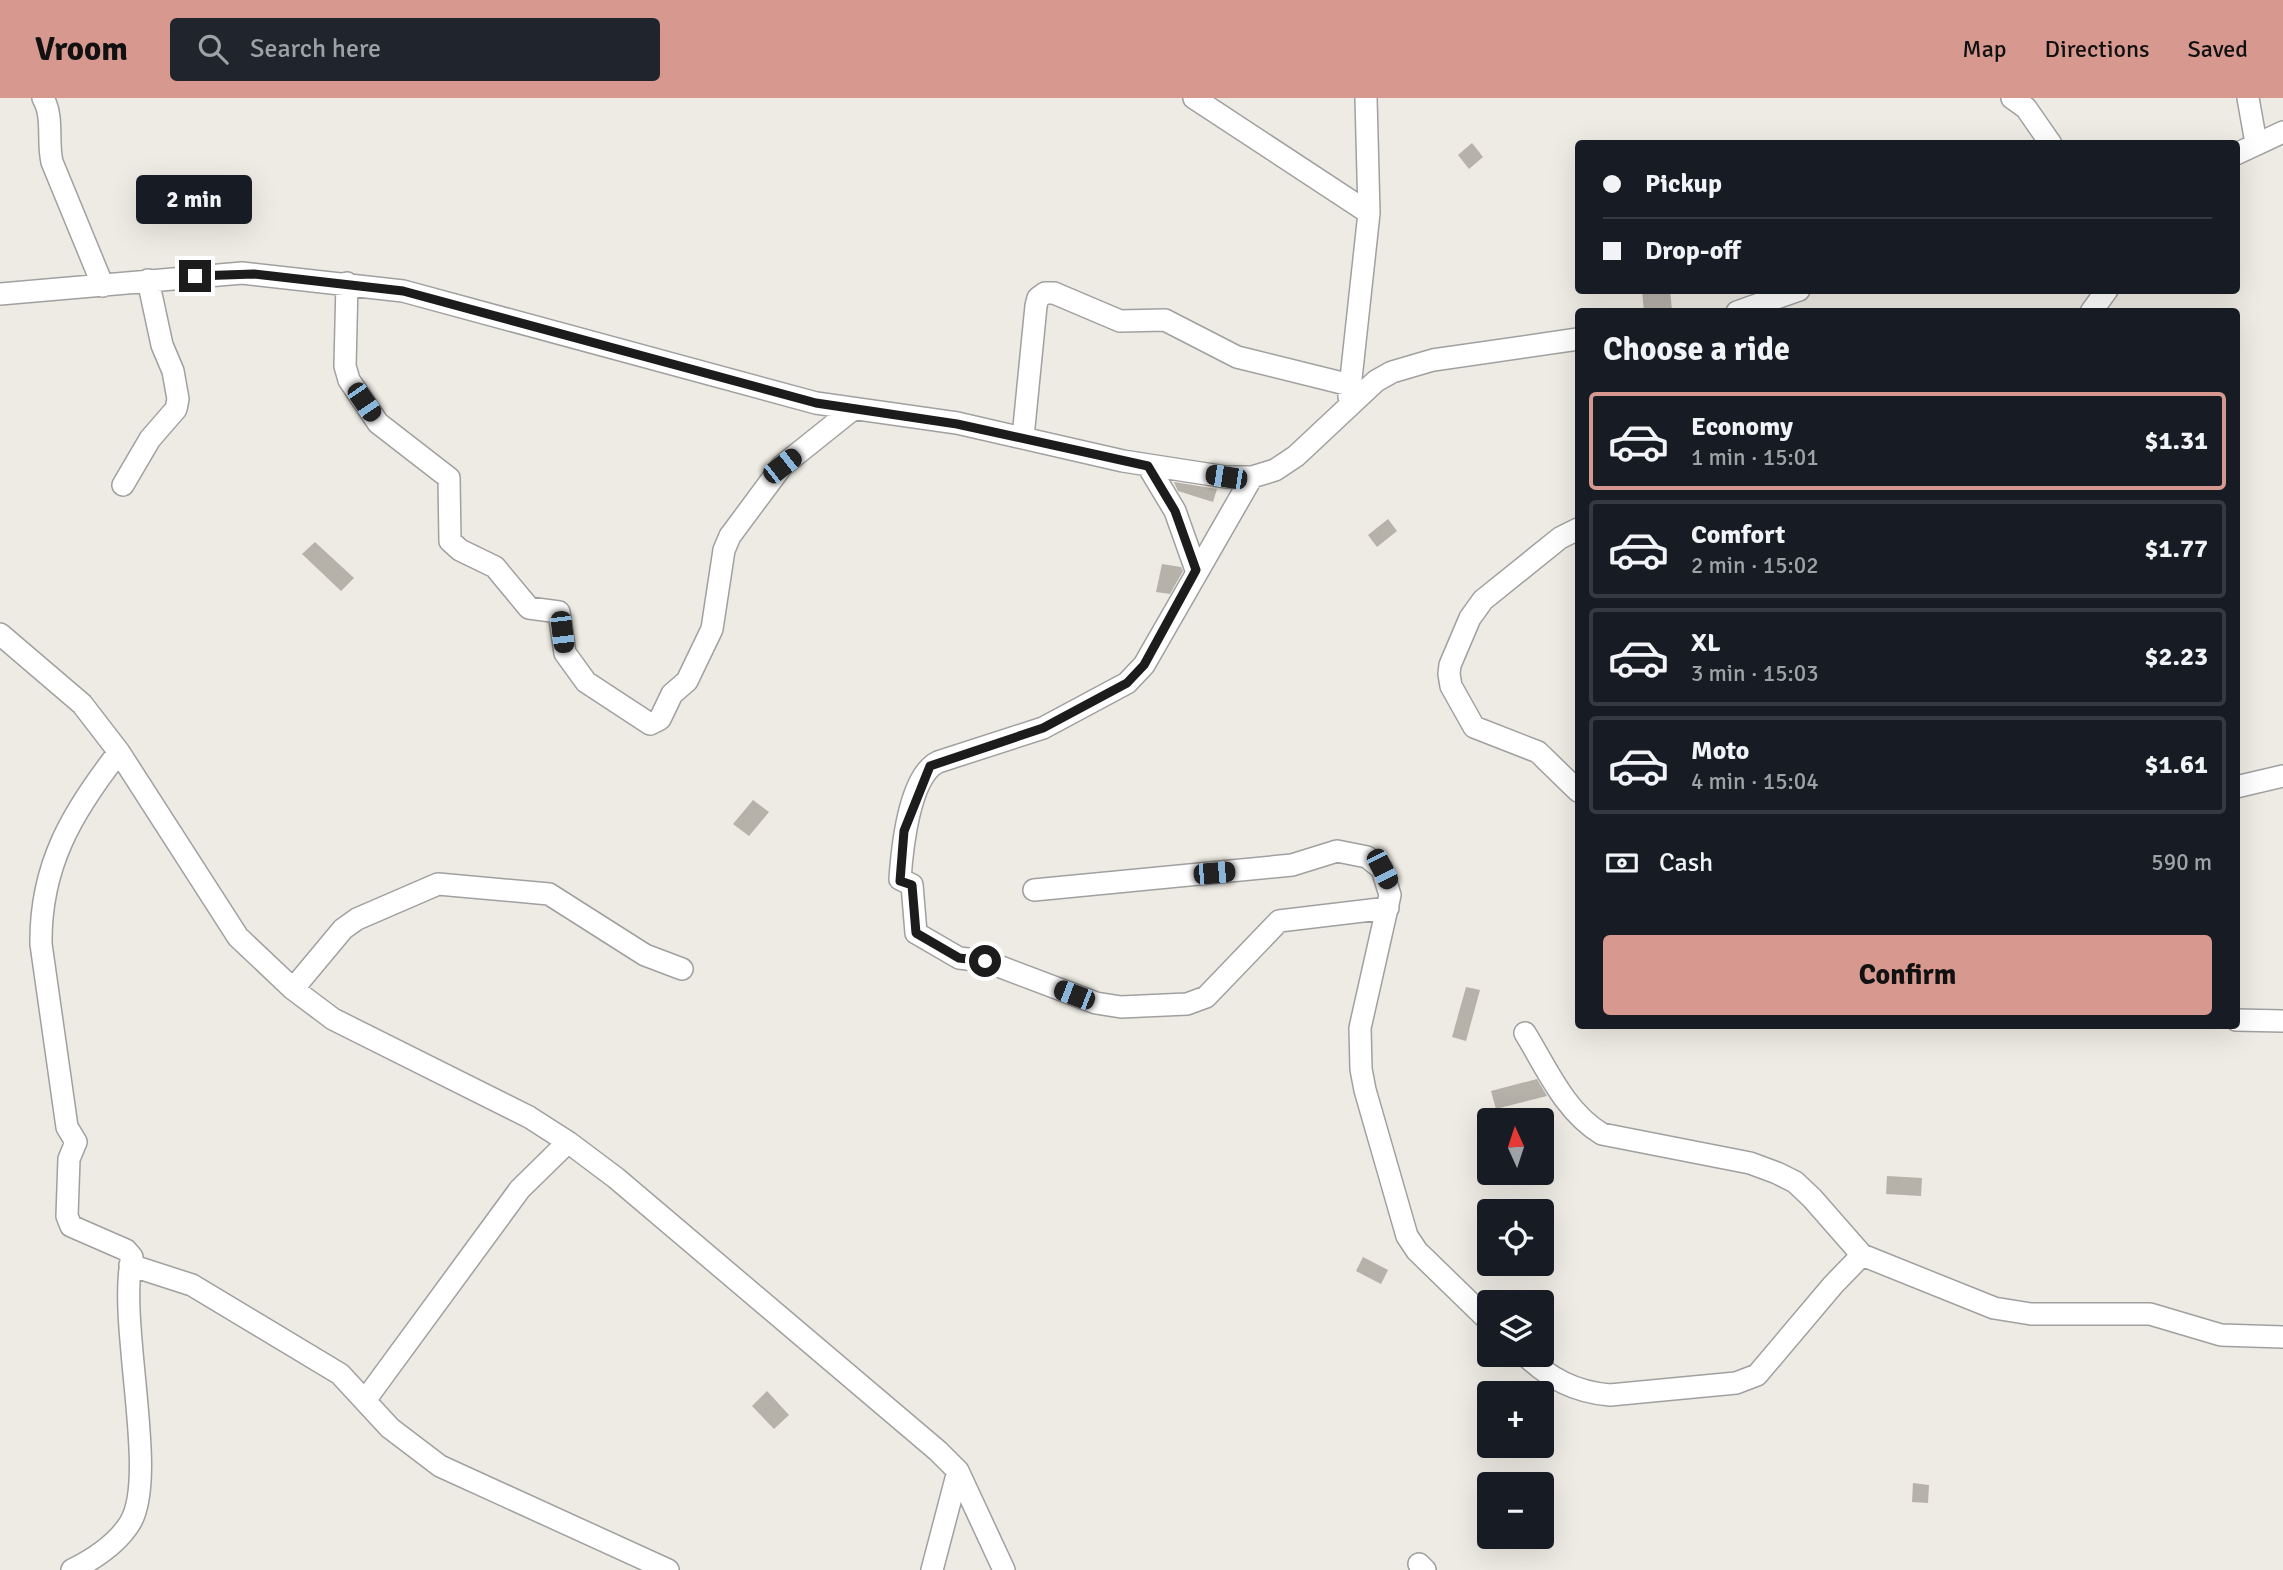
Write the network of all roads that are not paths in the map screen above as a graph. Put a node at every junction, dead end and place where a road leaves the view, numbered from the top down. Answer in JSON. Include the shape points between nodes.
{"nodes":[{"id":1,"x":43,"y":98,"type":"edge"},
{"id":2,"x":1194,"y":98,"type":"edge"},
{"id":3,"x":1366,"y":98,"type":"edge"},
{"id":4,"x":2012,"y":98,"type":"edge"},
{"id":5,"x":2248,"y":98,"type":"edge"},
{"id":6,"x":2283,"y":132,"type":"edge"},
{"id":7,"x":2048,"y":140,"type":"edge"},
{"id":8,"x":2256,"y":143,"type":"junction"},
{"id":9,"x":2240,"y":152,"type":"edge"},
{"id":10,"x":1369,"y":214,"type":"junction"},
{"id":11,"x":148,"y":280,"type":"junction"},
{"id":12,"x":347,"y":283,"type":"junction"},
{"id":13,"x":103,"y":286,"type":"junction"},
{"id":14,"x":0,"y":294,"type":"edge"},
{"id":15,"x":1788,"y":294,"type":"edge"},
{"id":16,"x":1748,"y":308,"type":"edge"},
{"id":17,"x":1575,"y":339,"type":"edge"},
{"id":18,"x":1350,"y":385,"type":"junction"},
{"id":19,"x":1348,"y":409,"type":"junction"},
{"id":20,"x":852,"y":411,"type":"junction"},
{"id":21,"x":1023,"y":437,"type":"junction"},
{"id":22,"x":1148,"y":466,"type":"junction"},
{"id":23,"x":1252,"y":477,"type":"junction"},
{"id":24,"x":123,"y":485,"type":"dead end"},
{"id":25,"x":1575,"y":530,"type":"edge"},
{"id":26,"x":1196,"y":570,"type":"junction"},
{"id":27,"x":0,"y":634,"type":"edge"},
{"id":28,"x":119,"y":752,"type":"junction"},
{"id":29,"x":2283,"y":776,"type":"edge"},
{"id":30,"x":2240,"y":786,"type":"edge"},
{"id":31,"x":1575,"y":789,"type":"edge"},
{"id":32,"x":1034,"y":890,"type":"dead end"},
{"id":33,"x":1388,"y":908,"type":"junction"},
{"id":34,"x":682,"y":969,"type":"dead end"},
{"id":35,"x":293,"y":989,"type":"junction"},
{"id":36,"x":2240,"y":1020,"type":"edge"},
{"id":37,"x":2283,"y":1021,"type":"edge"},
{"id":38,"x":1525,"y":1033,"type":"dead end"},
{"id":39,"x":568,"y":1142,"type":"junction"},
{"id":40,"x":1862,"y":1255,"type":"junction"},
{"id":41,"x":130,"y":1265,"type":"junction"},
{"id":42,"x":1477,"y":1309,"type":"edge"},
{"id":43,"x":2283,"y":1338,"type":"edge"},
{"id":44,"x":1540,"y":1367,"type":"edge"},
{"id":45,"x":366,"y":1399,"type":"junction"},
{"id":46,"x":958,"y":1471,"type":"junction"},
{"id":47,"x":72,"y":1570,"type":"edge"},
{"id":48,"x":668,"y":1570,"type":"edge"},
{"id":49,"x":932,"y":1570,"type":"edge"},
{"id":50,"x":1004,"y":1570,"type":"edge"}],
"edges":[{"from":1,"to":13,"type":"street","via":[[52,162]]},
{"from":2,"to":10,"type":"street"},
{"from":3,"to":10,"type":"street"},
{"from":4,"to":7,"type":"street","via":[[2026,108]]},
{"from":5,"to":8,"type":"street"},
{"from":6,"to":8,"type":"street"},
{"from":8,"to":9,"type":"street"},
{"from":10,"to":18,"type":"street"},
{"from":11,"to":12,"type":"street","via":[[242,273]]},
{"from":11,"to":13,"type":"street"},
{"from":11,"to":24,"type":"street","via":[[178,399],[176,409],[150,439]]},
{"from":12,"to":20,"type":"street","via":[[403,291]]},
{"from":12,"to":20,"type":"street","via":[[346,373],[378,423],[449,478],[450,541],[495,567],[529,608],[559,612],[565,653],[586,682],[650,724],[660,719],[672,694],[687,681],[712,629],[730,536],[782,466]]},
{"from":13,"to":14,"type":"street"},
{"from":15,"to":16,"type":"street"},
{"from":17,"to":19,"type":"street","via":[[1408,365],[1376,381]]},
{"from":18,"to":19,"type":"street"},
{"from":18,"to":21,"type":"street","via":[[1237,356],[1165,320],[1120,321],[1045,293],[1036,306]]},
{"from":19,"to":23,"type":"street","via":[[1296,456],[1275,470]]},
{"from":20,"to":21,"type":"street","via":[[918,417]]},
{"from":21,"to":22,"type":"street"},
{"from":22,"to":23,"type":"street"},
{"from":22,"to":26,"type":"street","via":[[1175,511]]},
{"from":23,"to":26,"type":"street"},
{"from":25,"to":31,"type":"street","via":[[1483,600],[1470,618],[1449,674],[1474,727],[1538,752]]},
{"from":26,"to":33,"type":"street","via":[[1144,665],[1127,683],[1043,728],[937,762],[926,771],[904,831],[900,879],[912,885],[916,933],[959,958],[985,961],[1096,1003],[1121,1007],[1187,1004],[1206,997],[1279,921]]},
{"from":27,"to":28,"type":"street","via":[[82,704]]},
{"from":28,"to":35,"type":"street","via":[[238,937]]},
{"from":28,"to":41,"type":"street","via":[[81,803],[53,859],[42,904],[41,944],[67,1127],[76,1142],[69,1159],[67,1216],[80,1232],[130,1253]]},
{"from":29,"to":30,"type":"street"},
{"from":32,"to":33,"type":"street","via":[[1292,865],[1344,851],[1367,857],[1382,869],[1388,882]]},
{"from":33,"to":42,"type":"street","via":[[1360,1028],[1361,1069],[1407,1237]]},
{"from":34,"to":35,"type":"street","via":[[645,955],[549,894],[448,883],[356,919]]},
{"from":35,"to":39,"type":"street","via":[[332,1019],[529,1117]]},
{"from":36,"to":37,"type":"street"},
{"from":38,"to":40,"type":"street","via":[[1575,1115],[1588,1126],[1602,1134],[1750,1163],[1777,1173],[1812,1198]]},
{"from":39,"to":45,"type":"street","via":[[520,1189]]},
{"from":39,"to":46,"type":"street"},
{"from":40,"to":43,"type":"street","via":[[2003,1310],[2150,1314],[2221,1335]]},
{"from":40,"to":44,"type":"street","via":[[1765,1369],[1737,1383],[1594,1394],[1556,1380]]},
{"from":41,"to":45,"type":"street","via":[[205,1292],[340,1374]]},
{"from":41,"to":47,"type":"street","via":[[139,1497],[131,1522],[109,1547]]},
{"from":45,"to":48,"type":"street","via":[[390,1428],[440,1466]]},
{"from":46,"to":49,"type":"street"},
{"from":46,"to":50,"type":"street"}]}
